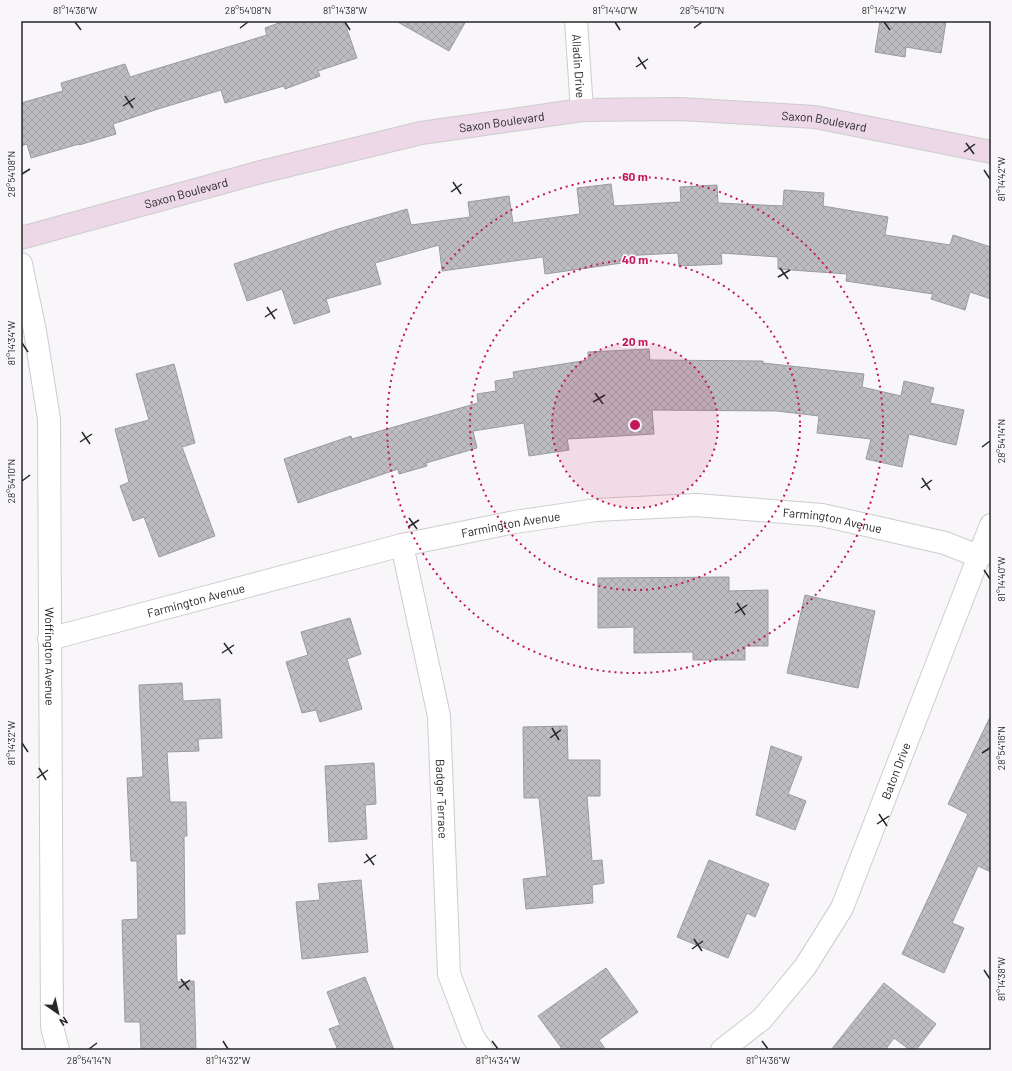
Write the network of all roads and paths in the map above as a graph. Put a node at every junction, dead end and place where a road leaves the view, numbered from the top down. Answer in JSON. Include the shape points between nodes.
{"nodes":[{"id":1,"x":576,"y":21,"type":"edge"},
{"id":2,"x":582,"y":110,"type":"junction"},
{"id":3,"x":991,"y":152,"type":"edge"},
{"id":4,"x":21,"y":238,"type":"edge"},
{"id":5,"x":21,"y":264,"type":"edge"},
{"id":6,"x":991,"y":525,"type":"edge"},
{"id":7,"x":402,"y":545,"type":"junction"},
{"id":8,"x":980,"y":557,"type":"junction"},
{"id":9,"x":49,"y":639,"type":"junction"},
{"id":10,"x":58,"y":1050,"type":"edge"},
{"id":11,"x":482,"y":1050,"type":"edge"},
{"id":12,"x":722,"y":1050,"type":"edge"}],
"edges":[{"from":1,"to":2,"type":"street","name":"Alladin Drive"},
{"from":2,"to":3,"type":"main road","name":"Saxon Boulevard","via":[[680,109],[815,117]]},
{"from":2,"to":4,"type":"main road","name":"Saxon Boulevard","via":[[422,133],[257,173]]},
{"from":5,"to":9,"type":"street","name":"Woffington Avenue","via":[[49,419]]},
{"from":6,"to":8,"type":"street","name":"Baton Drive"},
{"from":7,"to":8,"type":"street","name":"Farmington Avenue","via":[[515,522],[596,510],[696,505],[822,515],[944,543]]},
{"from":7,"to":9,"type":"street","name":"Farmington Avenue"},
{"from":7,"to":11,"type":"street","name":"Badger Terrace","via":[[439,716],[449,974],[473,1037]]},
{"from":8,"to":12,"type":"street","name":"Baton Drive","via":[[842,908],[804,967],[762,1019]]},
{"from":9,"to":10,"type":"street","name":"Woffington Avenue","via":[[52,1027]]}]}
